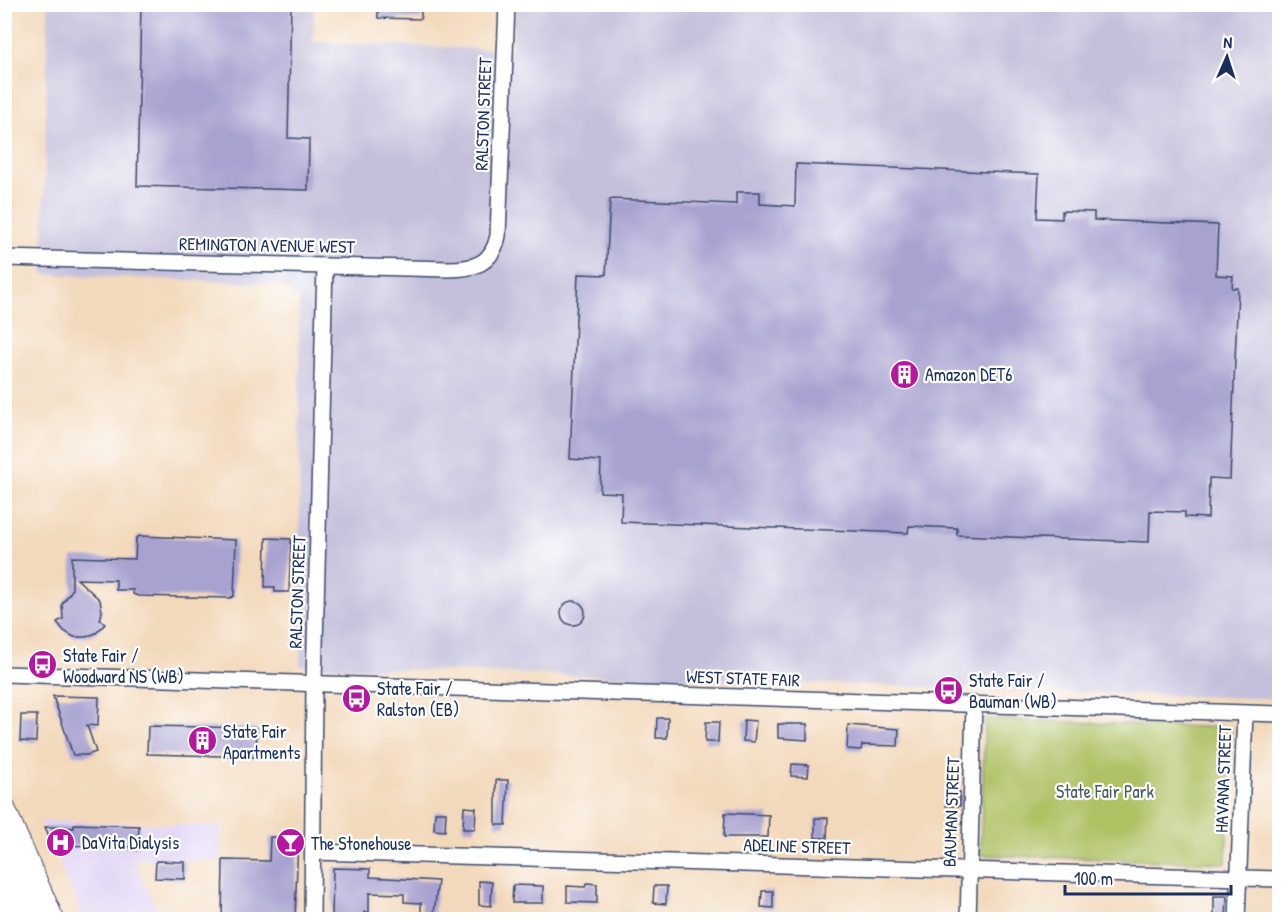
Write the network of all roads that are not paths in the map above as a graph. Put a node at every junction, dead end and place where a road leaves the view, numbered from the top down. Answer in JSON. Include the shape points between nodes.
{"nodes":[{"id":1,"x":507,"y":4,"type":"edge"},
{"id":2,"x":498,"y":225,"type":"joint"},
{"id":3,"x":4,"y":258,"type":"edge"},
{"id":4,"x":325,"y":266,"type":"junction"},
{"id":5,"x":4,"y":674,"type":"edge"},
{"id":6,"x":314,"y":683,"type":"junction"},
{"id":7,"x":974,"y":705,"type":"junction"},
{"id":8,"x":1245,"y":713,"type":"junction"},
{"id":9,"x":1280,"y":714,"type":"edge"},
{"id":10,"x":4,"y":806,"type":"edge"},
{"id":11,"x":4,"y":850,"type":"edge"},
{"id":12,"x":314,"y":852,"type":"junction"},
{"id":13,"x":969,"y":870,"type":"junction"},
{"id":14,"x":1238,"y":877,"type":"junction"},
{"id":15,"x":1280,"y":879,"type":"edge"},
{"id":16,"x":4,"y":893,"type":"edge"},
{"id":17,"x":18,"y":920,"type":"edge"},
{"id":18,"x":34,"y":920,"type":"edge"},
{"id":19,"x":54,"y":920,"type":"edge"},
{"id":20,"x":312,"y":920,"type":"edge"},
{"id":21,"x":968,"y":920,"type":"edge"},
{"id":22,"x":1237,"y":920,"type":"edge"}],
"edges":[{"from":1,"to":2,"type":"street","name":"RALSTON STREET"},
{"from":2,"to":4,"type":"street","name":"REMINGTON AVENUE WEST","via":[[493,252],[474,268]]},
{"from":3,"to":4,"type":"street","name":"REMINGTON AVENUE WEST"},
{"from":4,"to":6,"type":"street","name":"RALSTON STREET"},
{"from":5,"to":6,"type":"street","name":"WEST STATE FAIR"},
{"from":6,"to":7,"type":"street","name":"WEST STATE FAIR"},
{"from":6,"to":12,"type":"street","name":"RALSTON STREET"},
{"from":7,"to":8,"type":"street","name":"WEST STATE FAIR"},
{"from":7,"to":13,"type":"street","name":"BAUMAN STREET"},
{"from":8,"to":9,"type":"street","name":"WEST STATE FAIR"},
{"from":8,"to":14,"type":"street","name":"HAVANA STREET"},
{"from":10,"to":19,"type":"main road"},
{"from":11,"to":18,"type":"main road"},
{"from":12,"to":13,"type":"street","name":"ADELINE STREET"},
{"from":12,"to":20,"type":"street","name":"RALSTON STREET"},
{"from":13,"to":14,"type":"street","name":"ADELINE STREET"},
{"from":13,"to":21,"type":"street","name":"BAUMAN STREET"},
{"from":14,"to":15,"type":"street","name":"ADELINE STREET"},
{"from":14,"to":22,"type":"street","name":"HAVANA STREET"},
{"from":16,"to":17,"type":"main road"}]}
